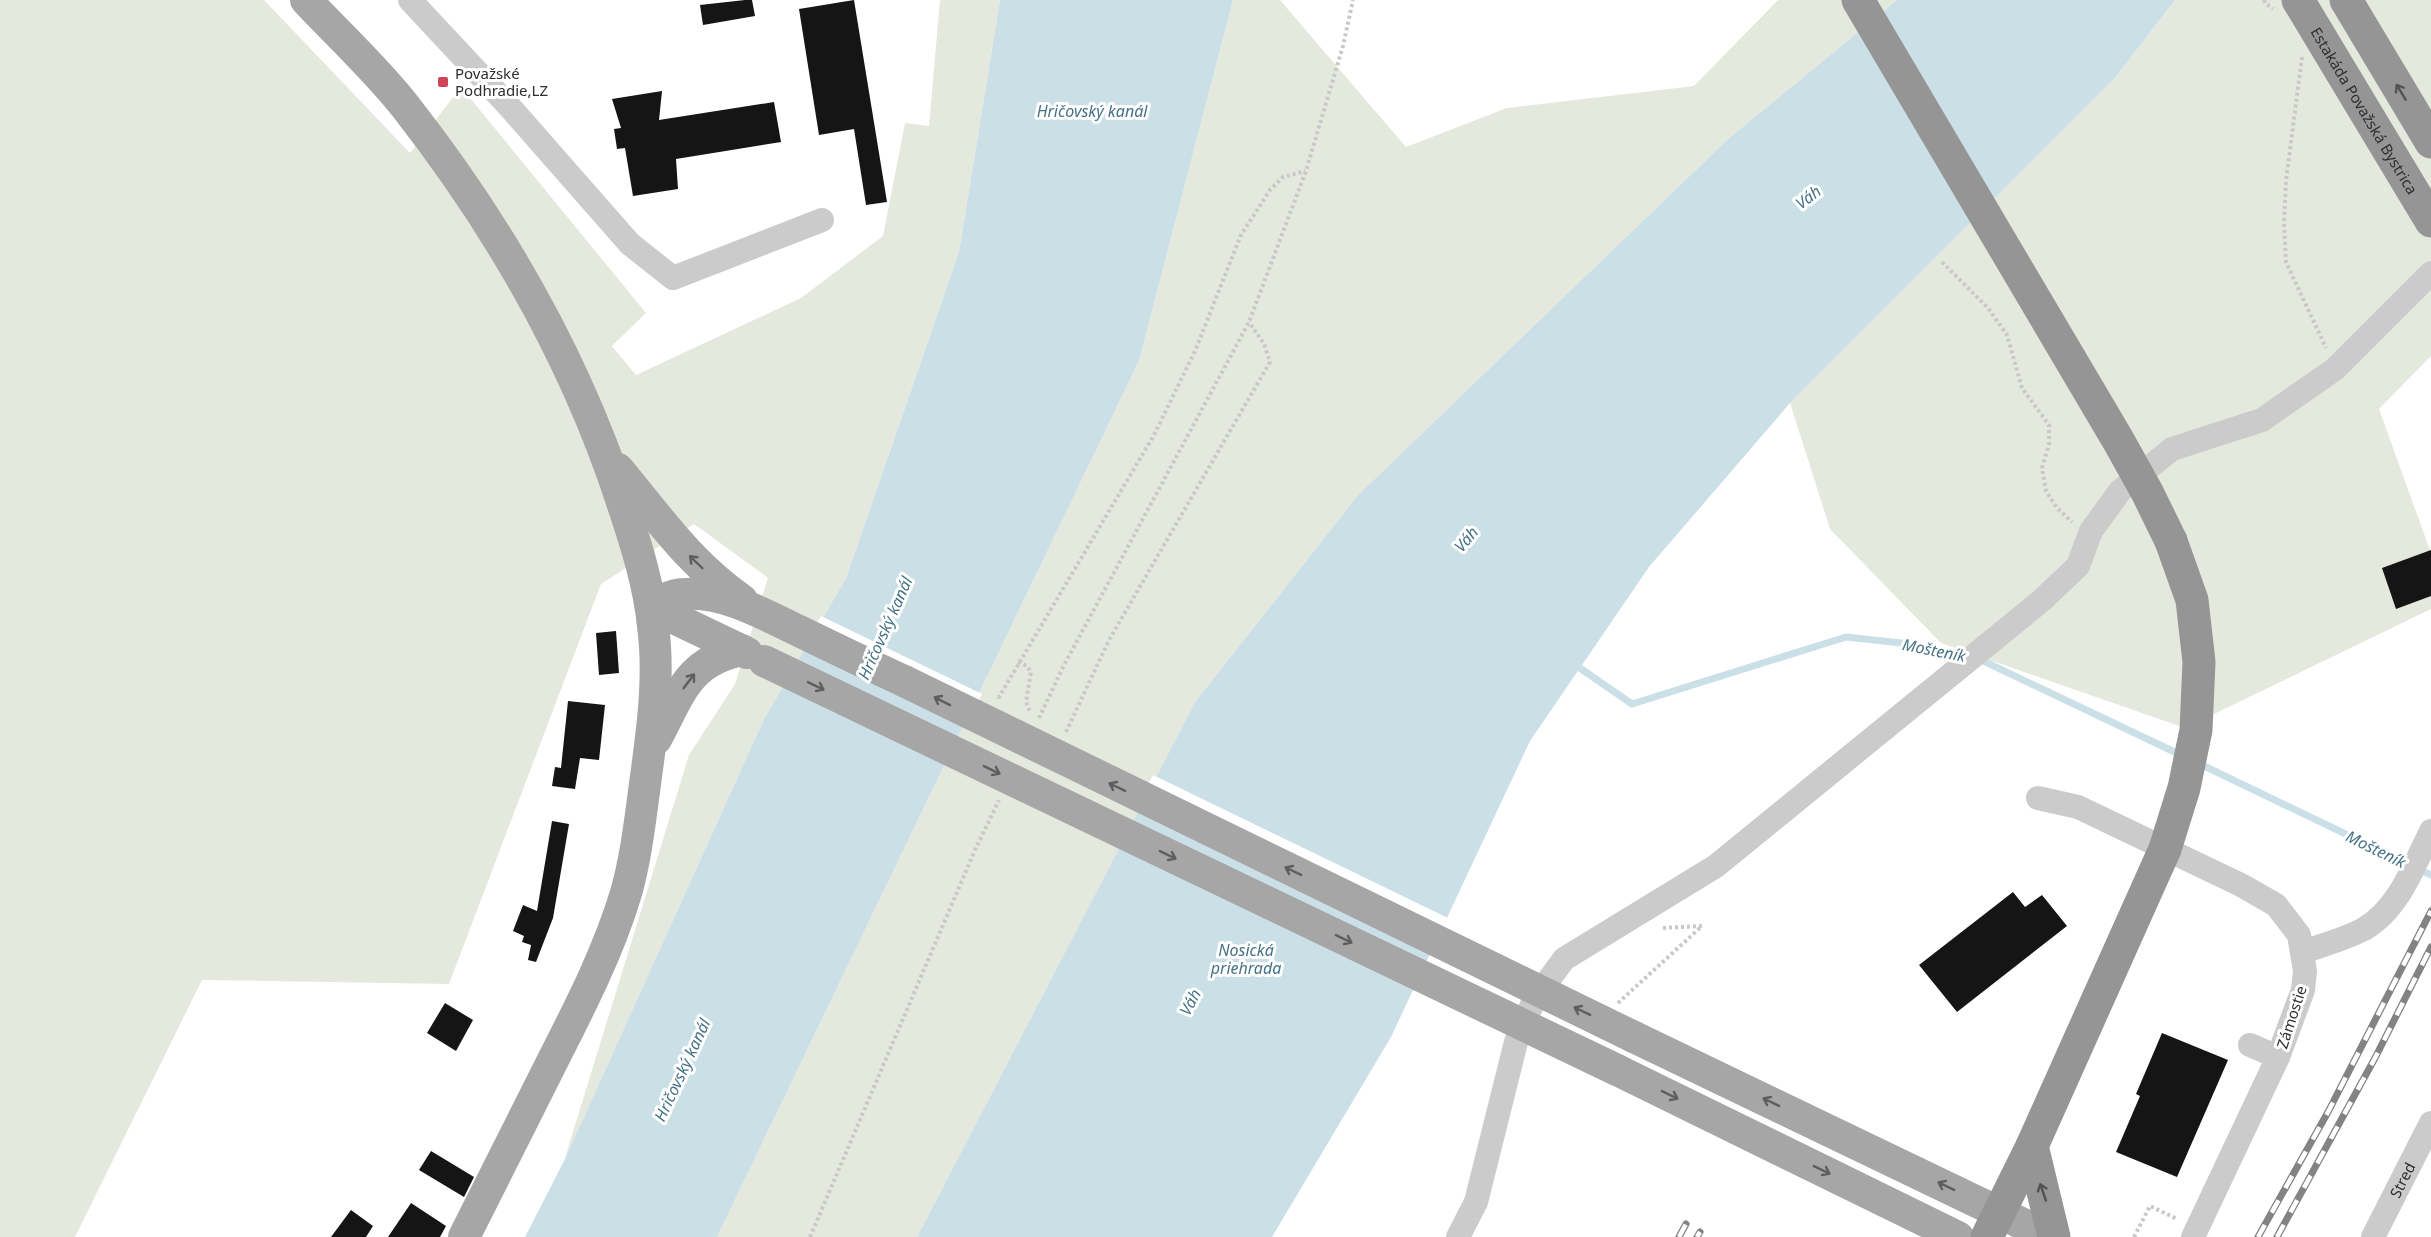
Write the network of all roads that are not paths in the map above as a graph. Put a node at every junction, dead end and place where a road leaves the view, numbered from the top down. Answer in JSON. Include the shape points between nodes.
{"nodes":[{"id":1,"x":306,"y":0,"type":"edge"},
{"id":2,"x":410,"y":0,"type":"edge"},
{"id":3,"x":1858,"y":0,"type":"edge"},
{"id":4,"x":2298,"y":0,"type":"edge"},
{"id":5,"x":2346,"y":0,"type":"edge"},
{"id":6,"x":2431,"y":142,"type":"edge"},
{"id":7,"x":822,"y":220,"type":"dead end"},
{"id":8,"x":2431,"y":221,"type":"edge"},
{"id":9,"x":2431,"y":273,"type":"edge"},
{"id":10,"x":607,"y":457,"type":"junction"},
{"id":11,"x":651,"y":607,"type":"junction"},
{"id":12,"x":770,"y":618,"type":"junction"},
{"id":13,"x":753,"y":656,"type":"junction"},
{"id":14,"x":650,"y":750,"type":"junction"},
{"id":15,"x":2038,"y":798,"type":"dead end"},
{"id":16,"x":2430,"y":832,"type":"edge"},
{"id":17,"x":2165,"y":849,"type":"junction"},
{"id":18,"x":2303,"y":952,"type":"junction"},
{"id":19,"x":2250,"y":1045,"type":"dead end"},
{"id":20,"x":2278,"y":1057,"type":"junction"},
{"id":21,"x":2431,"y":1123,"type":"edge"},
{"id":22,"x":2032,"y":1146,"type":"junction"},
{"id":23,"x":1993,"y":1224,"type":"edge"},
{"id":24,"x":2189,"y":1230,"type":"edge"},
{"id":25,"x":464,"y":1237,"type":"edge"},
{"id":26,"x":1458,"y":1237,"type":"edge"},
{"id":27,"x":1958,"y":1237,"type":"edge"},
{"id":28,"x":2052,"y":1237,"type":"edge"},
{"id":29,"x":2373,"y":1237,"type":"edge"}],
"edges":[{"from":1,"to":10,"type":"main road","via":[[404,105],[490,225],[564,359]]},
{"from":2,"to":7,"type":"street","via":[[630,244],[673,278]]},
{"from":3,"to":17,"type":"highway","bridge":true,"via":[[2118,440],[2171,541],[2192,600],[2199,693],[2184,788]]},
{"from":4,"to":8,"type":"highway","name":"Estakáda Považská Bystrica","bridge":true},
{"from":6,"to":5,"type":"highway","one_way":true},
{"from":9,"to":26,"type":"street","via":[[2335,369],[2262,420],[2172,449],[2120,491],[2091,531],[2078,566],[2041,601],[1725,858],[1564,959],[1534,1000],[1516,1042],[1476,1202]]},
{"from":10,"to":11,"type":"main road"},
{"from":12,"to":10,"type":"main road","one_way":true,"via":[[713,578],[674,540]]},
{"from":11,"to":12,"type":"main road","via":[[663,599],[685,594],[709,596]]},
{"from":11,"to":13,"type":"main road"},
{"from":11,"to":14,"type":"main road","via":[[656,666]]},
{"from":23,"to":12,"type":"main road","one_way":true,"bridge":true,"via":[[1634,1036]]},
{"from":14,"to":13,"type":"main road","one_way":true,"via":[[691,678],[713,658]]},
{"from":13,"to":27,"type":"main road","one_way":true,"bridge":true},
{"from":14,"to":25,"type":"main road","via":[[639,833],[619,913],[580,1007]]},
{"from":15,"to":17,"type":"street","name":"Zámostie","via":[[2078,807]]},
{"from":16,"to":18,"type":"street","via":[[2399,895],[2385,913],[2365,928]]},
{"from":17,"to":18,"type":"street","name":"Zámostie","via":[[2276,905],[2299,935]]},
{"from":17,"to":22,"type":"highway"},
{"from":18,"to":20,"type":"street","name":"Zámostie","via":[[2303,990]]},
{"from":19,"to":20,"type":"street"},
{"from":20,"to":24,"type":"street","name":"Zámostie"},
{"from":21,"to":29,"type":"street","name":"Stred"},
{"from":22,"to":23,"type":"highway"},
{"from":28,"to":22,"type":"highway","one_way":true},
{"from":23,"to":28,"type":"main road"}]}
